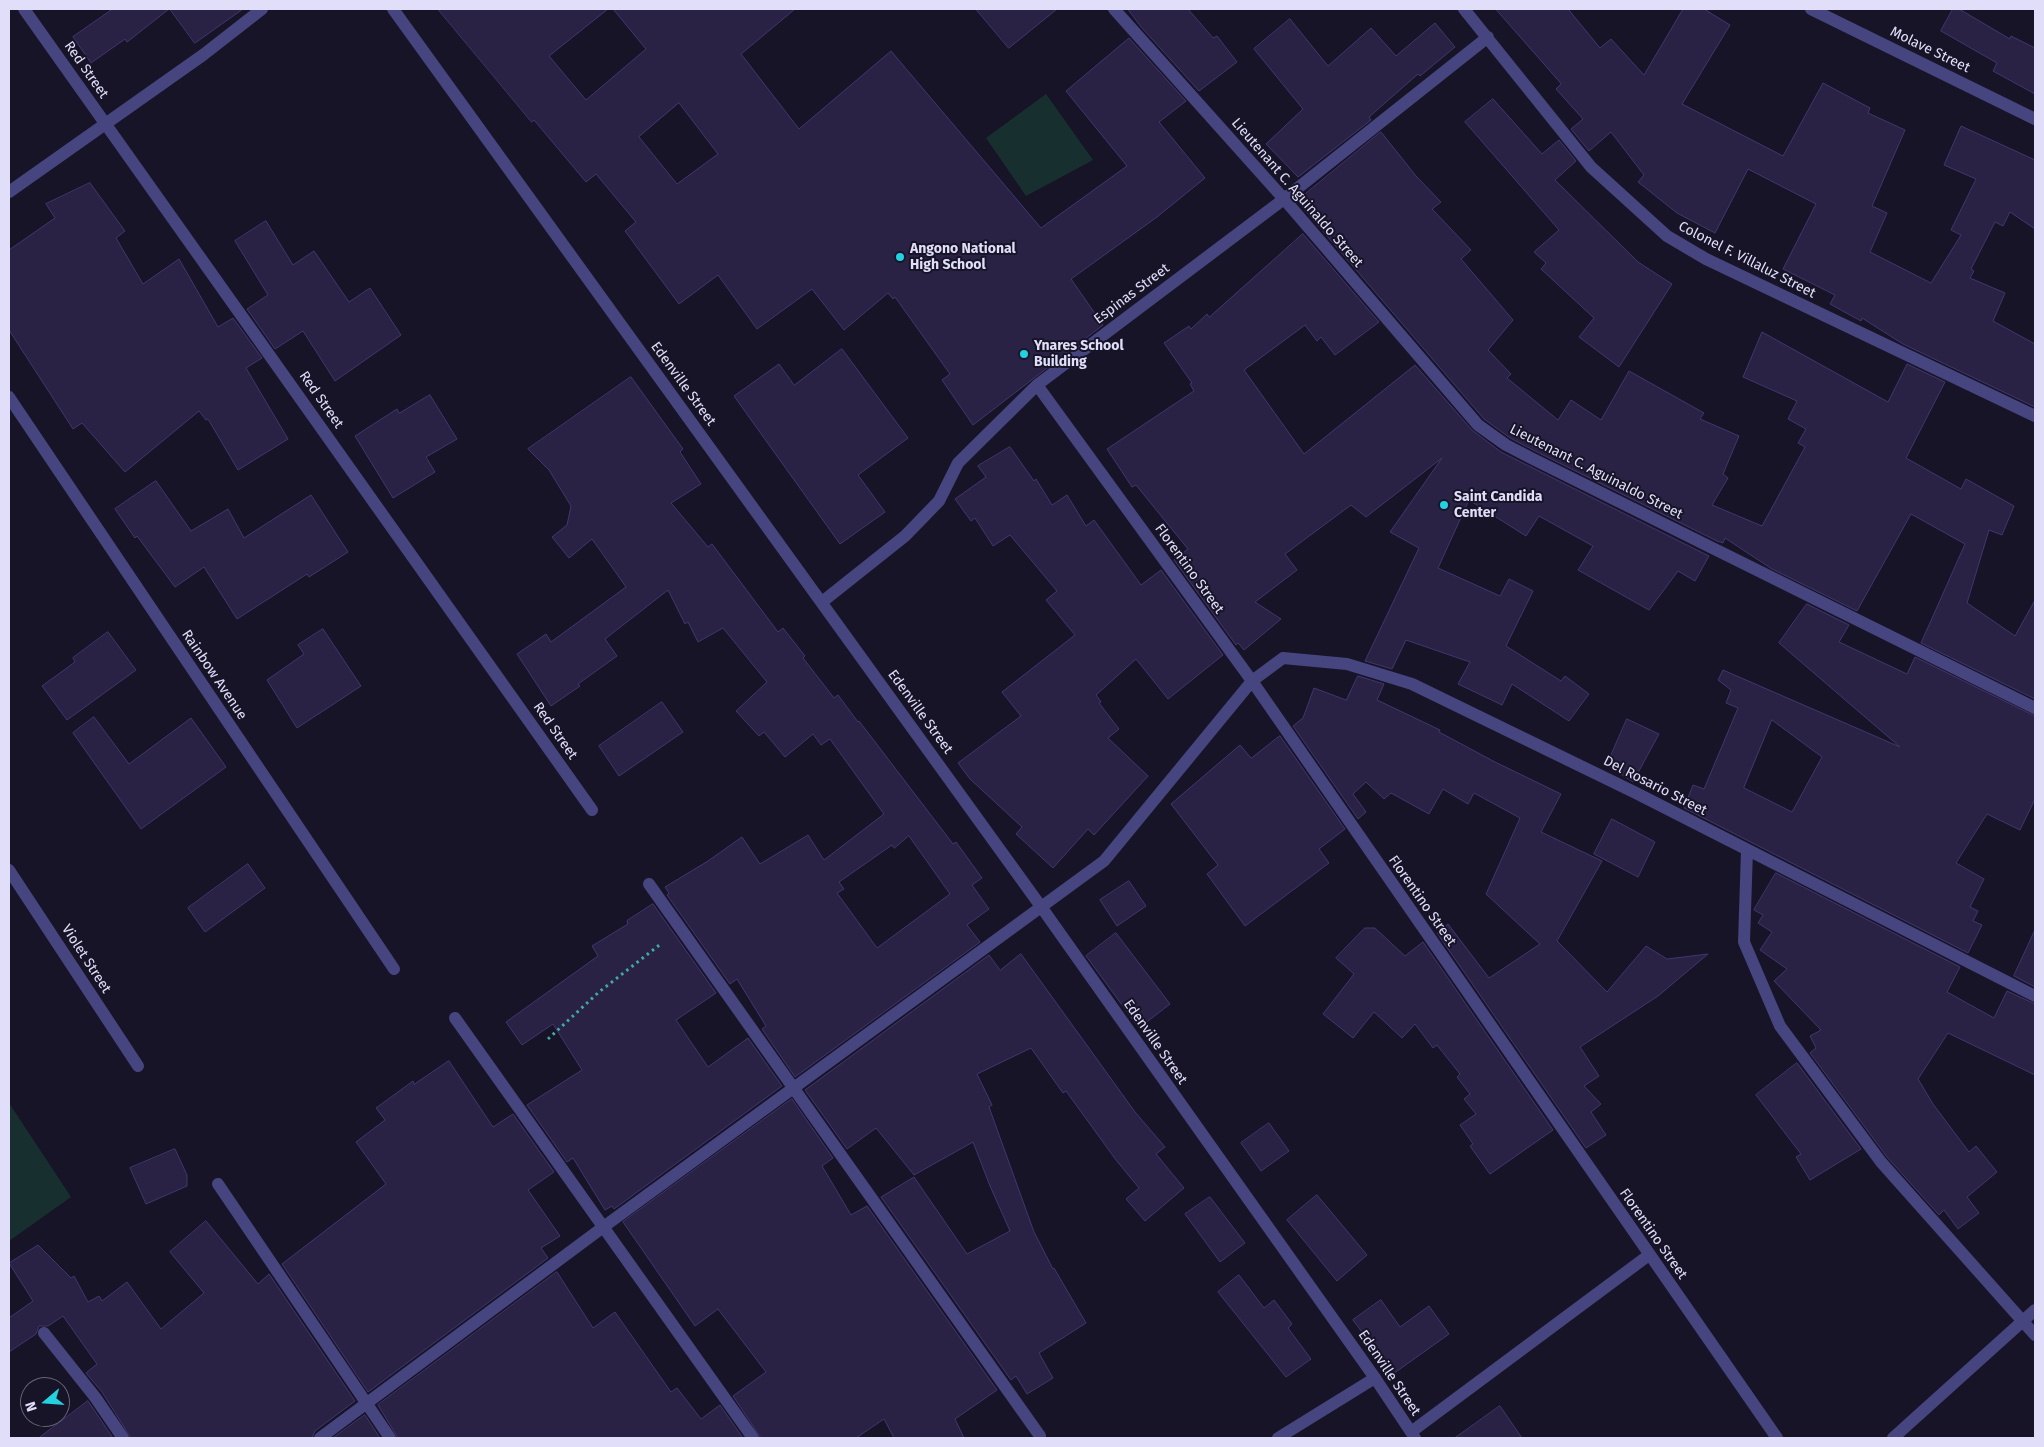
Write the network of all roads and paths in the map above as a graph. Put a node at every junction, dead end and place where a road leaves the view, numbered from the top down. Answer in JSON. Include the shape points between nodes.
{"nodes":[{"id":1,"x":24,"y":9,"type":"edge"},
{"id":2,"x":262,"y":9,"type":"edge"},
{"id":3,"x":393,"y":9,"type":"edge"},
{"id":4,"x":1114,"y":9,"type":"edge"},
{"id":5,"x":1464,"y":9,"type":"edge"},
{"id":6,"x":1811,"y":9,"type":"edge"},
{"id":7,"x":1488,"y":37,"type":"junction"},
{"id":8,"x":2035,"y":119,"type":"edge"},
{"id":9,"x":106,"y":124,"type":"junction"},
{"id":10,"x":9,"y":192,"type":"edge"},
{"id":11,"x":1284,"y":199,"type":"junction"},
{"id":12,"x":1037,"y":385,"type":"junction"},
{"id":13,"x":9,"y":397,"type":"edge"},
{"id":14,"x":2035,"y":416,"type":"edge"},
{"id":15,"x":822,"y":602,"type":"junction"},
{"id":16,"x":1252,"y":681,"type":"junction"},
{"id":17,"x":2035,"y":708,"type":"edge"},
{"id":18,"x":592,"y":810,"type":"dead end"},
{"id":19,"x":1747,"y":850,"type":"junction"},
{"id":20,"x":9,"y":870,"type":"edge"},
{"id":21,"x":649,"y":884,"type":"dead end"},
{"id":22,"x":1042,"y":908,"type":"junction"},
{"id":23,"x":680,"y":929,"type":"junction"},
{"id":24,"x":394,"y":969,"type":"dead end"},
{"id":25,"x":2035,"y":996,"type":"edge"},
{"id":26,"x":455,"y":1018,"type":"dead end"},
{"id":27,"x":548,"y":1039,"type":"dead end"},
{"id":28,"x":138,"y":1066,"type":"dead end"},
{"id":29,"x":793,"y":1088,"type":"junction"},
{"id":30,"x":218,"y":1184,"type":"dead end"},
{"id":31,"x":602,"y":1228,"type":"junction"},
{"id":32,"x":1649,"y":1255,"type":"junction"},
{"id":33,"x":2035,"y":1310,"type":"edge"},
{"id":34,"x":2022,"y":1321,"type":"junction"},
{"id":35,"x":44,"y":1333,"type":"dead end"},
{"id":36,"x":2035,"y":1335,"type":"edge"},
{"id":37,"x":1375,"y":1378,"type":"junction"},
{"id":38,"x":366,"y":1404,"type":"junction"},
{"id":39,"x":1413,"y":1435,"type":"edge"},
{"id":40,"x":1040,"y":1436,"type":"dead end"},
{"id":41,"x":123,"y":1438,"type":"edge"},
{"id":42,"x":320,"y":1438,"type":"edge"},
{"id":43,"x":390,"y":1438,"type":"edge"},
{"id":44,"x":753,"y":1438,"type":"edge"},
{"id":45,"x":1278,"y":1438,"type":"edge"},
{"id":46,"x":1777,"y":1438,"type":"edge"},
{"id":47,"x":1893,"y":1438,"type":"edge"}],
"edges":[{"from":1,"to":9,"type":"street","name":"Red Street"},
{"from":2,"to":9,"type":"street"},
{"from":3,"to":15,"type":"street","name":"Edenville Street"},
{"from":4,"to":11,"type":"street","name":"Lieutenant C. Aguinaldo Street"},
{"from":5,"to":7,"type":"street","name":"Colonel F. Villaluz Street"},
{"from":6,"to":8,"type":"street","name":"Molave Street"},
{"from":7,"to":11,"type":"street","name":"Espinas Street"},
{"from":7,"to":14,"type":"street","name":"Colonel F. Villaluz Street","via":[[1591,167],[1667,236],[1706,259]]},
{"from":9,"to":10,"type":"street"},
{"from":9,"to":18,"type":"street","name":"Red Street"},
{"from":11,"to":12,"type":"street","name":"Espinas Street"},
{"from":11,"to":17,"type":"street","name":"Lieutenant C. Aguinaldo Street","via":[[1478,425],[1506,444]]},
{"from":12,"to":15,"type":"street","name":"Espinas Street","via":[[958,463],[939,501],[905,536]]},
{"from":12,"to":16,"type":"street","name":"Florentino Street"},
{"from":13,"to":24,"type":"street","name":"Rainbow Avenue"},
{"from":15,"to":22,"type":"street","name":"Edenville Street"},
{"from":16,"to":19,"type":"street","name":"Del Rosario Street","via":[[1283,658],[1347,664],[1412,684]]},
{"from":16,"to":22,"type":"street","name":"Del Rosario Street","via":[[1104,861]]},
{"from":16,"to":32,"type":"street","name":"Florentino Street"},
{"from":19,"to":25,"type":"street","name":"Del Rosario Street"},
{"from":19,"to":34,"type":"street","via":[[1744,942],[1780,1026],[1881,1162]]},
{"from":20,"to":28,"type":"street","name":"Violet Street"},
{"from":21,"to":23,"type":"street"},
{"from":22,"to":29,"type":"street","name":"Del Rosario Street"},
{"from":22,"to":37,"type":"street","name":"Edenville Street"},
{"from":23,"to":27,"type":"path","via":[[599,992]]},
{"from":23,"to":29,"type":"street"},
{"from":26,"to":31,"type":"street"},
{"from":29,"to":31,"type":"street","name":"Del Rosario Street"},
{"from":29,"to":40,"type":"street"},
{"from":30,"to":38,"type":"street"},
{"from":31,"to":38,"type":"street","name":"Del Rosario Street"},
{"from":31,"to":44,"type":"street"},
{"from":32,"to":39,"type":"street"},
{"from":32,"to":46,"type":"street","name":"Florentino Street"},
{"from":33,"to":34,"type":"street"},
{"from":34,"to":36,"type":"street"},
{"from":34,"to":47,"type":"street"},
{"from":35,"to":41,"type":"street"},
{"from":37,"to":39,"type":"street","name":"Edenville Street"},
{"from":37,"to":45,"type":"street"},
{"from":38,"to":42,"type":"street","name":"Del Rosario Street"},
{"from":38,"to":43,"type":"street"}]}
